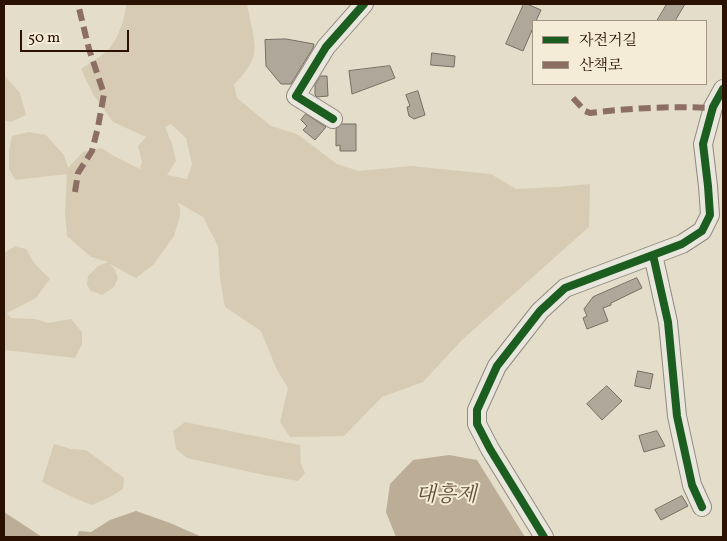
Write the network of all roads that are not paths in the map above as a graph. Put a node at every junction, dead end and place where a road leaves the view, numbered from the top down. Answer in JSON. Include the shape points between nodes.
{"nodes":[{"id":1,"x":364,"y":4,"type":"edge"},
{"id":2,"x":723,"y":89,"type":"edge"},
{"id":3,"x":334,"y":119,"type":"dead end"},
{"id":4,"x":653,"y":255,"type":"junction"},
{"id":5,"x":702,"y":507,"type":"dead end"},
{"id":6,"x":544,"y":537,"type":"edge"}],
"edges":[{"from":1,"to":3,"type":"street","via":[[326,47],[296,96]]},
{"from":2,"to":4,"type":"street","via":[[713,107],[703,144],[710,215],[702,231],[682,244]]},
{"from":4,"to":5,"type":"street","via":[[668,322],[677,416],[692,484]]},
{"from":4,"to":6,"type":"street","via":[[565,288],[540,311],[497,366],[477,410],[477,424],[490,449]]}]}
